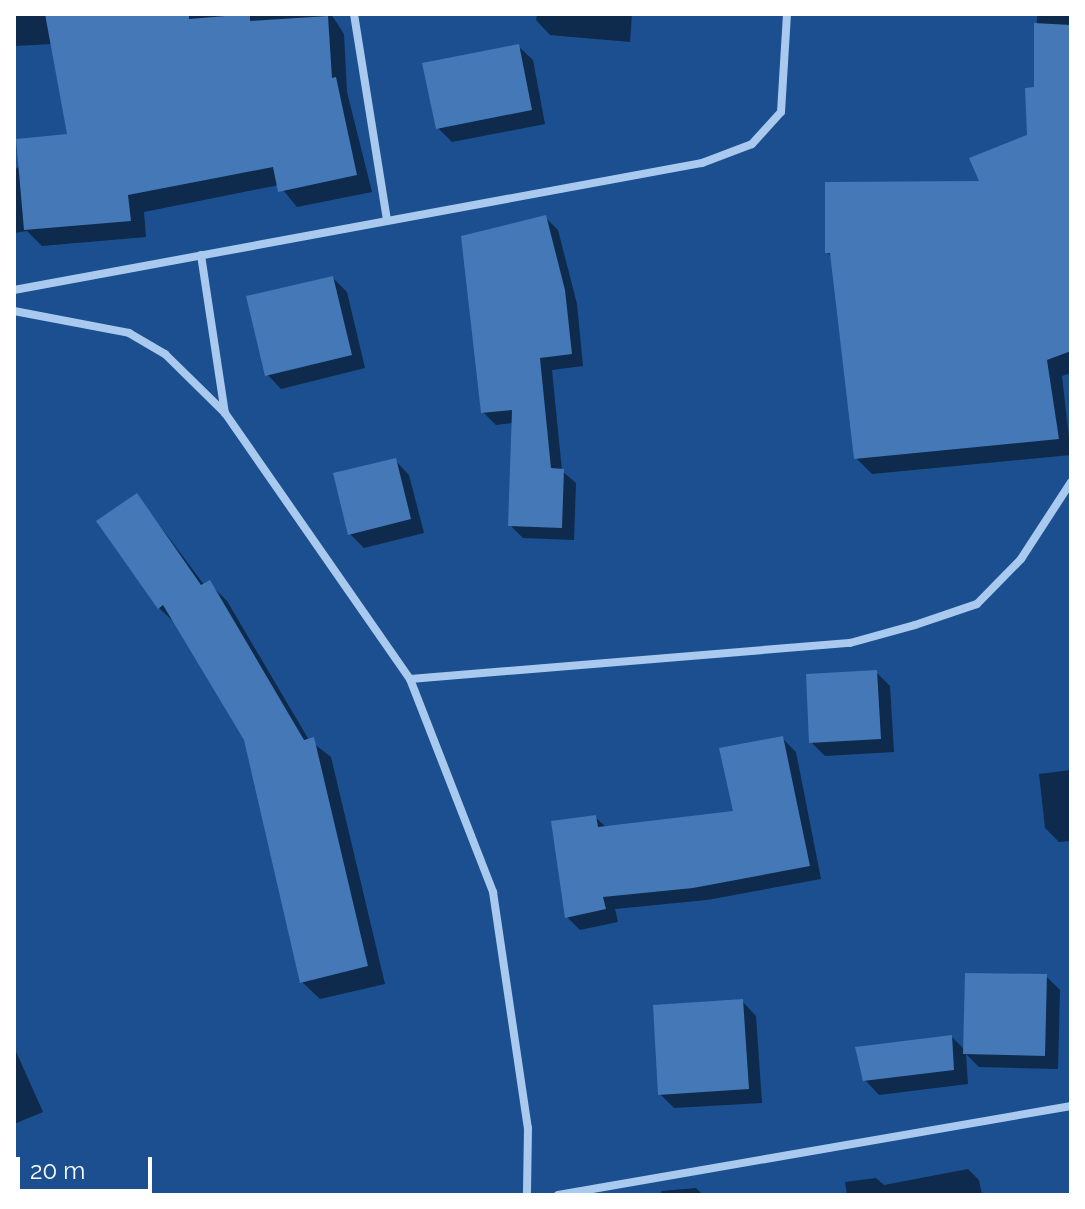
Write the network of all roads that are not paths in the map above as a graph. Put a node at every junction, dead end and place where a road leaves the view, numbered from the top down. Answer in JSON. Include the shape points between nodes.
{"nodes":[{"id":1,"x":354,"y":14,"type":"edge"},
{"id":2,"x":787,"y":14,"type":"edge"},
{"id":3,"x":387,"y":220,"type":"junction"},
{"id":4,"x":201,"y":255,"type":"junction"},
{"id":5,"x":14,"y":290,"type":"edge"},
{"id":6,"x":14,"y":311,"type":"edge"},
{"id":7,"x":225,"y":413,"type":"junction"},
{"id":8,"x":1071,"y":482,"type":"edge"},
{"id":9,"x":410,"y":679,"type":"junction"},
{"id":10,"x":1071,"y":1106,"type":"edge"},
{"id":11,"x":527,"y":1195,"type":"edge"},
{"id":12,"x":558,"y":1195,"type":"edge"}],
"edges":[{"from":1,"to":3,"type":"street"},
{"from":2,"to":3,"type":"street","via":[[781,112],[752,144],[702,163]]},
{"from":3,"to":4,"type":"street"},
{"from":4,"to":5,"type":"street"},
{"from":4,"to":7,"type":"street"},
{"from":6,"to":7,"type":"street","via":[[129,333],[165,354]]},
{"from":7,"to":9,"type":"street"},
{"from":8,"to":9,"type":"street","via":[[1021,559],[977,604],[915,625],[850,643]]},
{"from":9,"to":11,"type":"street","via":[[493,892],[528,1128]]},
{"from":10,"to":12,"type":"street"}]}
